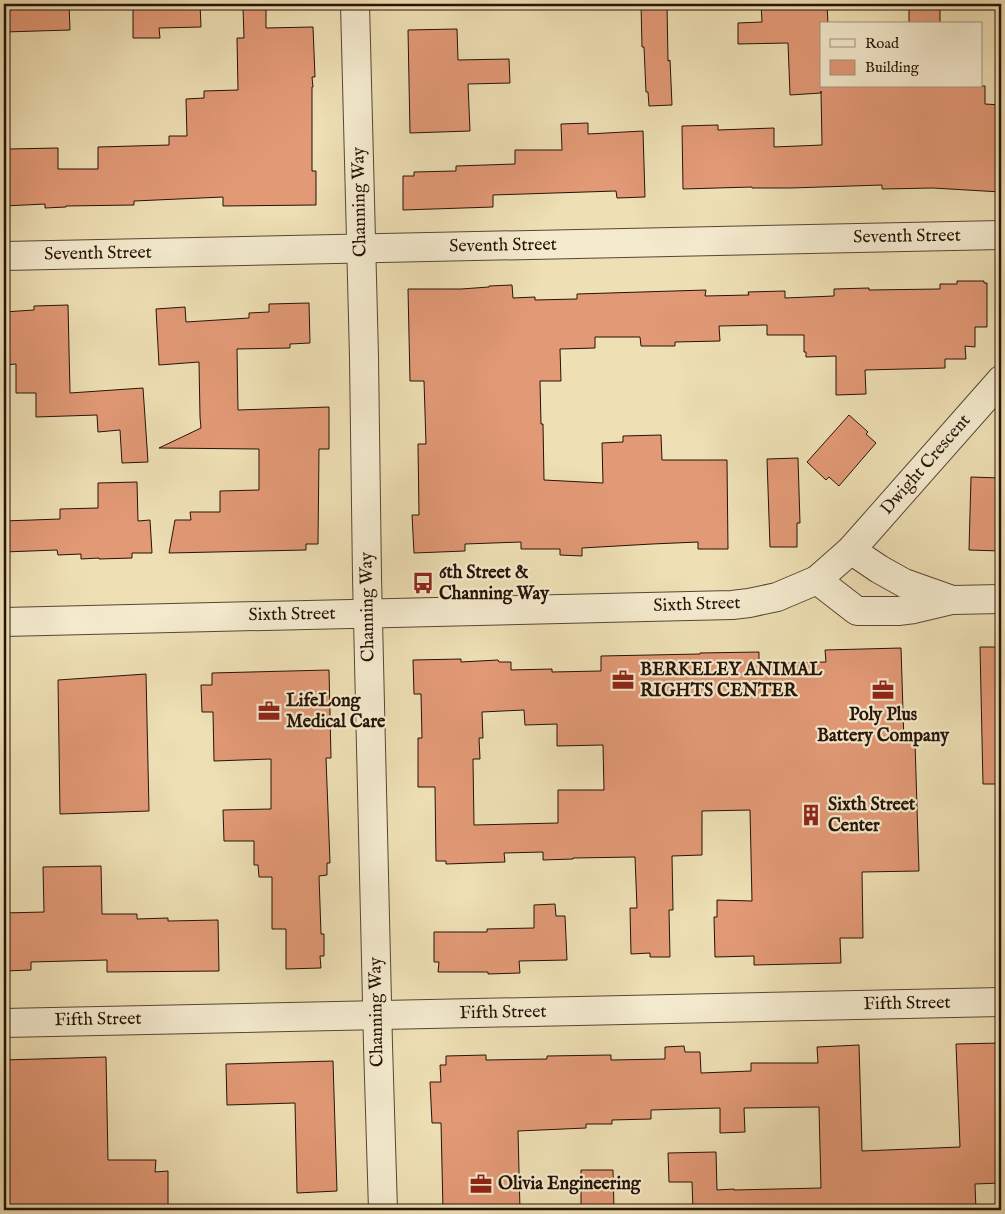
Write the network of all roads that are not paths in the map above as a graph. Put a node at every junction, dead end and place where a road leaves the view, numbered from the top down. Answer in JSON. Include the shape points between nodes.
{"nodes":[{"id":1,"x":355,"y":4,"type":"edge"},
{"id":2,"x":1001,"y":235,"type":"edge"},
{"id":3,"x":361,"y":249,"type":"junction"},
{"id":4,"x":4,"y":256,"type":"edge"},
{"id":5,"x":1001,"y":380,"type":"edge"},
{"id":6,"x":851,"y":550,"type":"junction"},
{"id":7,"x":816,"y":580,"type":"junction"},
{"id":8,"x":1001,"y":599,"type":"edge"},
{"id":9,"x":952,"y":600,"type":"junction"},
{"id":10,"x":368,"y":614,"type":"junction"},
{"id":11,"x":4,"y":622,"type":"edge"},
{"id":12,"x":1001,"y":1002,"type":"edge"},
{"id":13,"x":378,"y":1015,"type":"junction"},
{"id":14,"x":4,"y":1023,"type":"edge"},
{"id":15,"x":383,"y":1210,"type":"edge"}],
"edges":[{"from":1,"to":3,"type":"street","name":"Channing Way"},
{"from":2,"to":3,"type":"street","name":"Seventh Street"},
{"from":3,"to":4,"type":"street","name":"Seventh Street"},
{"from":3,"to":10,"type":"street","name":"Channing Way"},
{"from":5,"to":6,"type":"street","name":"Dwight Crescent"},
{"from":6,"to":7,"type":"street","name":"Sixth Street"},
{"from":6,"to":9,"type":"street","via":[[904,583]]},
{"from":7,"to":9,"type":"street","via":[[857,611],[906,610]]},
{"from":7,"to":10,"type":"street","name":"Sixth Street","via":[[777,597],[732,606]]},
{"from":8,"to":9,"type":"street"},
{"from":10,"to":11,"type":"street","name":"Sixth Street"},
{"from":10,"to":13,"type":"street","name":"Channing Way"},
{"from":12,"to":13,"type":"street","name":"Fifth Street"},
{"from":13,"to":14,"type":"street","name":"Fifth Street"},
{"from":13,"to":15,"type":"street","name":"Channing Way"}]}
